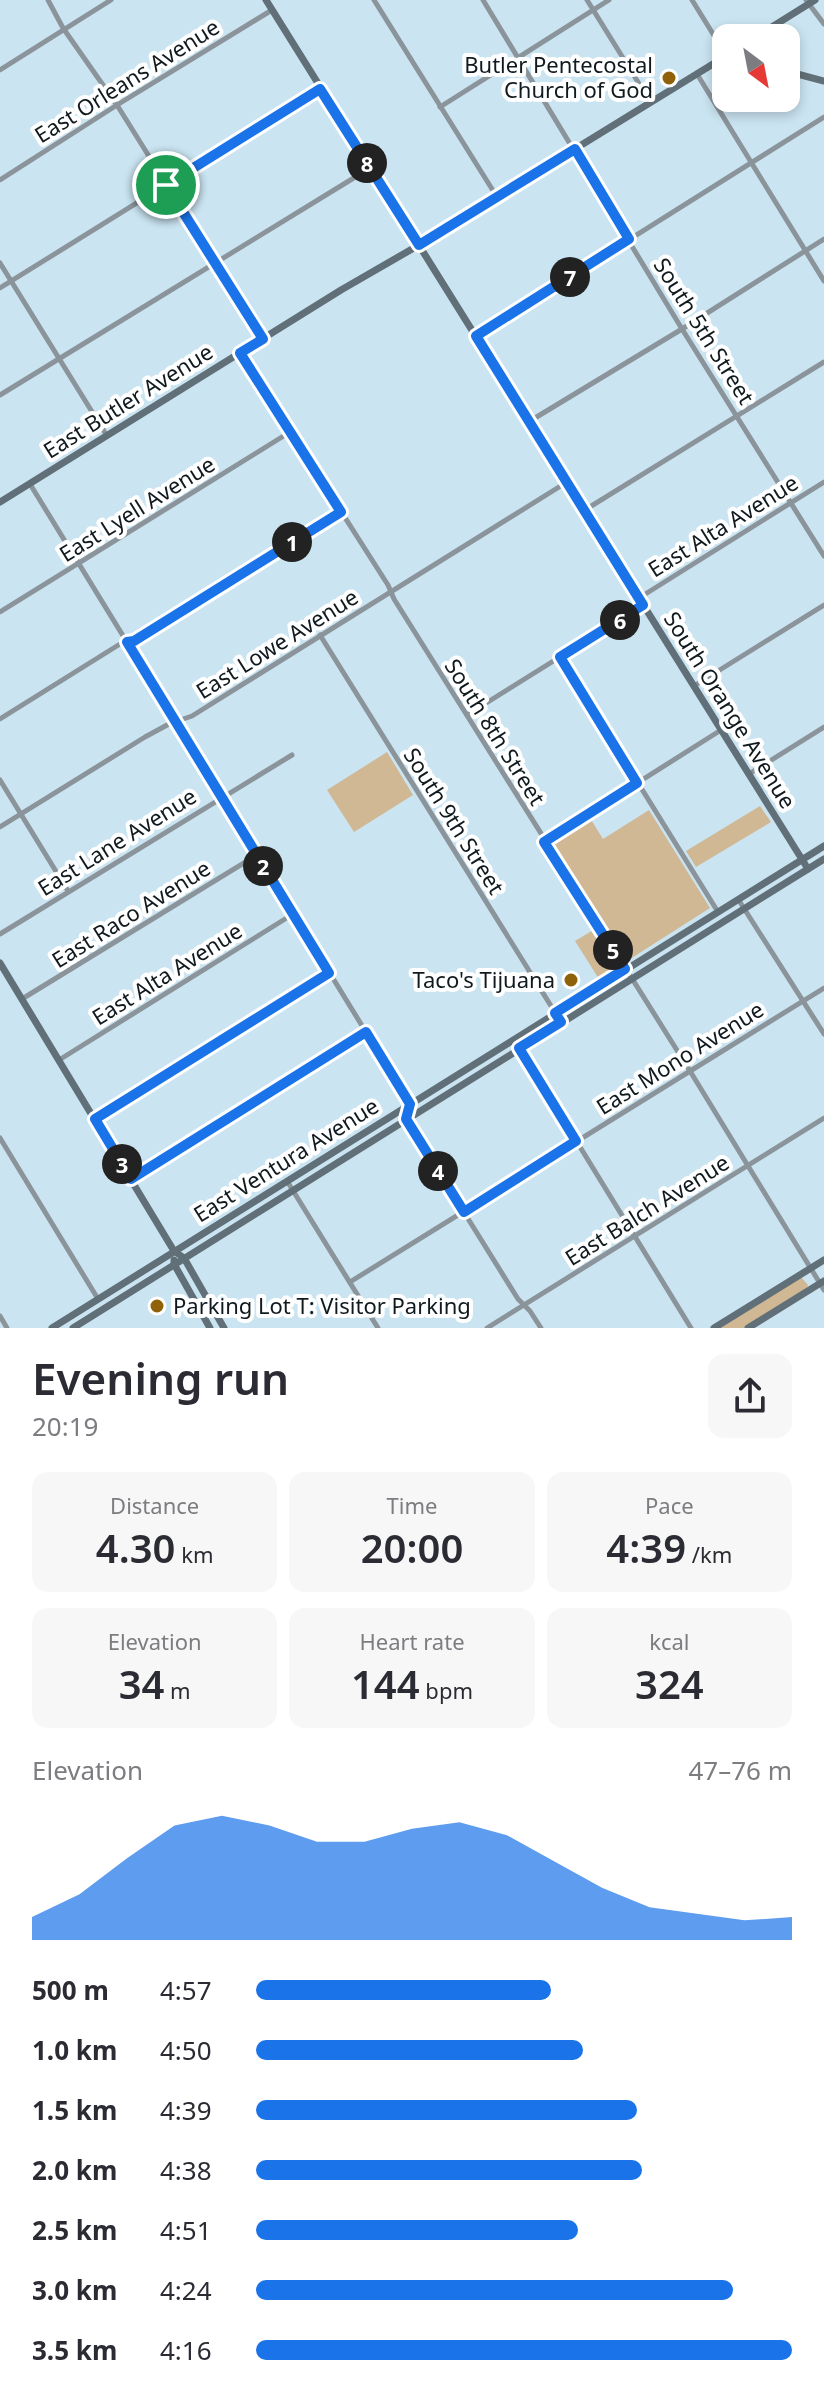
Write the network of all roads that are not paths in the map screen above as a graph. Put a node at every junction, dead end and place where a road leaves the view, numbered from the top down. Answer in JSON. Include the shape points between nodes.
{"nodes":[{"id":1,"x":48,"y":0,"type":"edge"},
{"id":2,"x":111,"y":0,"type":"edge"},
{"id":3,"x":266,"y":0,"type":"edge"},
{"id":4,"x":374,"y":0,"type":"edge"},
{"id":5,"x":483,"y":0,"type":"edge"},
{"id":6,"x":587,"y":0,"type":"edge"},
{"id":7,"x":609,"y":0,"type":"edge"},
{"id":8,"x":692,"y":0,"type":"edge"},
{"id":9,"x":810,"y":1,"type":"edge"},
{"id":10,"x":272,"y":10,"type":"junction"},
{"id":11,"x":593,"y":10,"type":"junction"},
{"id":12,"x":775,"y":24,"type":"edge"},
{"id":13,"x":824,"y":24,"type":"edge"},
{"id":14,"x":63,"y":28,"type":"junction"},
{"id":15,"x":712,"y":33,"type":"edge"},
{"id":16,"x":518,"y":57,"type":"junction"},
{"id":17,"x":712,"y":65,"type":"edge"},
{"id":18,"x":0,"y":70,"type":"edge"},
{"id":19,"x":697,"y":74,"type":"junction"},
{"id":20,"x":800,"y":75,"type":"edge"},
{"id":21,"x":824,"y":81,"type":"edge"},
{"id":22,"x":320,"y":89,"type":"junction"},
{"id":23,"x":651,"y":103,"type":"junction"},
{"id":24,"x":117,"y":105,"type":"junction"},
{"id":25,"x":440,"y":107,"type":"junction"},
{"id":26,"x":824,"y":117,"type":"edge"},
{"id":27,"x":575,"y":149,"type":"junction"},
{"id":28,"x":753,"y":164,"type":"junction"},
{"id":29,"x":370,"y":168,"type":"junction"},
{"id":30,"x":0,"y":180,"type":"edge"},
{"id":31,"x":166,"y":185,"type":"junction"},
{"id":32,"x":497,"y":197,"type":"junction"},
{"id":33,"x":629,"y":239,"type":"junction"},
{"id":34,"x":824,"y":239,"type":"edge"},
{"id":35,"x":419,"y":245,"type":"junction"},
{"id":36,"x":805,"y":251,"type":"junction"},
{"id":37,"x":0,"y":263,"type":"edge"},
{"id":38,"x":215,"y":263,"type":"junction"},
{"id":39,"x":11,"y":281,"type":"junction"},
{"id":40,"x":824,"y":281,"type":"edge"},
{"id":41,"x":0,"y":288,"type":"edge"},
{"id":42,"x":682,"y":329,"type":"junction"},
{"id":43,"x":476,"y":336,"type":"junction"},
{"id":44,"x":263,"y":339,"type":"junction"},
{"id":45,"x":240,"y":353,"type":"junction"},
{"id":46,"x":59,"y":358,"type":"junction"},
{"id":47,"x":824,"y":362,"type":"edge"},
{"id":48,"x":0,"y":395,"type":"edge"},
{"id":49,"x":736,"y":415,"type":"junction"},
{"id":50,"x":530,"y":421,"type":"junction"},
{"id":51,"x":290,"y":432,"type":"junction"},
{"id":52,"x":107,"y":436,"type":"junction"},
{"id":53,"x":568,"y":482,"type":"junction"},
{"id":54,"x":824,"y":482,"type":"edge"},
{"id":55,"x":30,"y":484,"type":"junction"},
{"id":56,"x":0,"y":502,"type":"edge"},
{"id":57,"x":791,"y":502,"type":"junction"},
{"id":58,"x":585,"y":510,"type":"junction"},
{"id":59,"x":341,"y":512,"type":"junction"},
{"id":60,"x":824,"y":556,"type":"edge"},
{"id":61,"x":79,"y":564,"type":"junction"},
{"id":62,"x":391,"y":592,"type":"junction"},
{"id":63,"x":641,"y":602,"type":"junction"},
{"id":64,"x":824,"y":605,"type":"edge"},
{"id":65,"x":0,"y":612,"type":"edge"},
{"id":66,"x":320,"y":635,"type":"junction"},
{"id":67,"x":127,"y":642,"type":"junction"},
{"id":68,"x":560,"y":657,"type":"junction"},
{"id":69,"x":694,"y":686,"type":"junction"},
{"id":70,"x":467,"y":715,"type":"junction"},
{"id":71,"x":0,"y":719,"type":"edge"},
{"id":72,"x":176,"y":722,"type":"junction"},
{"id":73,"x":824,"y":727,"type":"edge"},
{"id":74,"x":721,"y":730,"type":"junction"},
{"id":75,"x":292,"y":755,"type":"dead end"},
{"id":76,"x":749,"y":774,"type":"junction"},
{"id":77,"x":0,"y":780,"type":"edge"},
{"id":78,"x":637,"y":783,"type":"junction"},
{"id":79,"x":221,"y":797,"type":"junction"},
{"id":80,"x":21,"y":814,"type":"junction"},
{"id":81,"x":0,"y":827,"type":"edge"},
{"id":82,"x":544,"y":842,"type":"junction"},
{"id":83,"x":824,"y":846,"type":"edge"},
{"id":84,"x":257,"y":855,"type":"junction"},
{"id":85,"x":824,"y":859,"type":"edge"},
{"id":86,"x":801,"y":860,"type":"junction"},
{"id":87,"x":808,"y":869,"type":"junction"},
{"id":88,"x":68,"y":891,"type":"junction"},
{"id":89,"x":738,"y":899,"type":"junction"},
{"id":90,"x":745,"y":908,"type":"junction"},
{"id":91,"x":718,"y":912,"type":"junction"},
{"id":92,"x":293,"y":914,"type":"junction"},
{"id":93,"x":0,"y":933,"type":"edge"},
{"id":94,"x":0,"y":963,"type":"edge"},
{"id":95,"x":625,"y":969,"type":"junction"},
{"id":96,"x":329,"y":973,"type":"junction"},
{"id":97,"x":632,"y":979,"type":"junction"},
{"id":98,"x":824,"y":988,"type":"edge"},
{"id":99,"x":22,"y":999,"type":"junction"},
{"id":100,"x":804,"y":1001,"type":"junction"},
{"id":101,"x":555,"y":1013,"type":"junction"},
{"id":102,"x":561,"y":1022,"type":"junction"},
{"id":103,"x":366,"y":1032,"type":"junction"},
{"id":104,"x":824,"y":1034,"type":"edge"},
{"id":105,"x":519,"y":1048,"type":"junction"},
{"id":106,"x":59,"y":1060,"type":"junction"},
{"id":107,"x":690,"y":1071,"type":"junction"},
{"id":108,"x":410,"y":1104,"type":"junction"},
{"id":109,"x":824,"y":1118,"type":"edge"},
{"id":110,"x":95,"y":1119,"type":"junction"},
{"id":111,"x":406,"y":1119,"type":"junction"},
{"id":112,"x":0,"y":1138,"type":"edge"},
{"id":113,"x":576,"y":1141,"type":"junction"},
{"id":114,"x":747,"y":1167,"type":"junction"},
{"id":115,"x":131,"y":1179,"type":"junction"},
{"id":116,"x":287,"y":1181,"type":"junction"},
{"id":117,"x":292,"y":1190,"type":"junction"},
{"id":118,"x":464,"y":1212,"type":"junction"},
{"id":119,"x":635,"y":1236,"type":"junction"},
{"id":120,"x":174,"y":1251,"type":"junction"},
{"id":121,"x":184,"y":1258,"type":"junction"},
{"id":122,"x":824,"y":1260,"type":"edge"},
{"id":123,"x":174,"y":1264,"type":"junction"},
{"id":124,"x":811,"y":1268,"type":"junction"},
{"id":125,"x":350,"y":1282,"type":"junction"},
{"id":126,"x":823,"y":1285,"type":"edge"},
{"id":127,"x":98,"y":1299,"type":"junction"},
{"id":128,"x":524,"y":1305,"type":"junction"},
{"id":129,"x":0,"y":1316,"type":"edge"},
{"id":130,"x":7,"y":1328,"type":"edge"},
{"id":131,"x":52,"y":1328,"type":"edge"},
{"id":132,"x":73,"y":1328,"type":"edge"},
{"id":133,"x":210,"y":1328,"type":"edge"},
{"id":134,"x":224,"y":1328,"type":"edge"},
{"id":135,"x":378,"y":1328,"type":"edge"},
{"id":136,"x":487,"y":1328,"type":"edge"},
{"id":137,"x":541,"y":1328,"type":"edge"},
{"id":138,"x":691,"y":1328,"type":"edge"},
{"id":139,"x":714,"y":1328,"type":"edge"},
{"id":140,"x":748,"y":1328,"type":"edge"}],
"edges":[{"from":1,"to":14,"type":"street"},
{"from":2,"to":14,"type":"street"},
{"from":3,"to":10,"type":"main road","name":"South Orange Avenue"},
{"from":4,"to":25,"type":"street"},
{"from":5,"to":16,"type":"street","name":"South 5th Street"},
{"from":6,"to":11,"type":"street"},
{"from":7,"to":11,"type":"street"},
{"from":8,"to":15,"type":"street"},
{"from":9,"to":12,"type":"main road"},
{"from":9,"to":13,"type":"street"},
{"from":10,"to":22,"type":"main road","name":"South Orange Avenue"},
{"from":10,"to":24,"type":"street","name":"East Orleans Avenue"},
{"from":11,"to":16,"type":"street"},
{"from":11,"to":23,"type":"street"},
{"from":14,"to":18,"type":"street"},
{"from":14,"to":24,"type":"street"},
{"from":16,"to":25,"type":"street"},
{"from":16,"to":27,"type":"street","name":"South 5th Street"},
{"from":17,"to":19,"type":"main road","name":"East Butler Avenue"},
{"from":19,"to":23,"type":"main road","name":"East Butler Avenue"},
{"from":19,"to":28,"type":"street"},
{"from":20,"to":21,"type":"main road"},
{"from":22,"to":29,"type":"main road","name":"South Orange Avenue"},
{"from":22,"to":31,"type":"street"},
{"from":23,"to":27,"type":"main road","name":"East Butler Avenue"},
{"from":24,"to":30,"type":"street","name":"East Orleans Avenue"},
{"from":24,"to":31,"type":"street"},
{"from":25,"to":32,"type":"street"},
{"from":26,"to":28,"type":"street"},
{"from":27,"to":32,"type":"main road","name":"East Butler Avenue"},
{"from":27,"to":33,"type":"street","name":"South 5th Street"},
{"from":28,"to":33,"type":"street"},
{"from":28,"to":36,"type":"street"},
{"from":29,"to":35,"type":"main road","name":"South Orange Avenue"},
{"from":29,"to":38,"type":"street"},
{"from":31,"to":38,"type":"street"},
{"from":31,"to":39,"type":"street"},
{"from":32,"to":35,"type":"main road","name":"East Butler Avenue"},
{"from":33,"to":42,"type":"street","name":"South 5th Street"},
{"from":33,"to":43,"type":"street"},
{"from":34,"to":36,"type":"street"},
{"from":35,"to":43,"type":"main road","name":"South Orange Avenue"},
{"from":35,"to":44,"type":"main road","name":"East Butler Avenue"},
{"from":36,"to":40,"type":"street"},
{"from":36,"to":42,"type":"street"},
{"from":37,"to":39,"type":"street"},
{"from":38,"to":44,"type":"street"},
{"from":38,"to":46,"type":"street"},
{"from":39,"to":41,"type":"street"},
{"from":39,"to":46,"type":"street"},
{"from":42,"to":49,"type":"street","name":"South 5th Street"},
{"from":42,"to":50,"type":"street"},
{"from":43,"to":50,"type":"main road","name":"South Orange Avenue"},
{"from":44,"to":45,"type":"main road","name":"East Butler Avenue"},
{"from":45,"to":51,"type":"street","name":"South 8th Street"},
{"from":45,"to":52,"type":"main road","name":"East Butler Avenue"},
{"from":46,"to":48,"type":"street"},
{"from":46,"to":52,"type":"street"},
{"from":47,"to":49,"type":"street"},
{"from":49,"to":57,"type":"street","name":"South 5th Street"},
{"from":49,"to":58,"type":"street"},
{"from":50,"to":53,"type":"main road","name":"South Orange Avenue"},
{"from":51,"to":59,"type":"street","name":"South 8th Street"},
{"from":51,"to":61,"type":"street","name":"East Lyell Avenue"},
{"from":52,"to":55,"type":"main road","name":"East Butler Avenue"},
{"from":53,"to":58,"type":"main road","name":"South Orange Avenue"},
{"from":53,"to":62,"type":"street","name":"East Lowe Avenue"},
{"from":54,"to":57,"type":"street","name":"East Alta Avenue"},
{"from":55,"to":56,"type":"main road","name":"East Butler Avenue"},
{"from":55,"to":61,"type":"street"},
{"from":57,"to":60,"type":"street","name":"South 5th Street"},
{"from":57,"to":63,"type":"street","name":"East Alta Avenue"},
{"from":58,"to":63,"type":"main road","name":"South Orange Avenue"},
{"from":59,"to":62,"type":"street","name":"South 8th Street"},
{"from":59,"to":67,"type":"street"},
{"from":61,"to":65,"type":"street","name":"East Lyell Avenue"},
{"from":61,"to":67,"type":"street"},
{"from":62,"to":66,"type":"street","name":"East Lowe Avenue"},
{"from":62,"to":70,"type":"street","name":"South 8th Street"},
{"from":63,"to":68,"type":"street","name":"East Alta Avenue"},
{"from":63,"to":69,"type":"main road","name":"South Orange Avenue"},
{"from":64,"to":69,"type":"street"},
{"from":66,"to":72,"type":"street","name":"East Lowe Avenue"},
{"from":66,"to":101,"type":"street","name":"South 9th Street"},
{"from":67,"to":71,"type":"street"},
{"from":67,"to":72,"type":"street"},
{"from":68,"to":70,"type":"street","name":"East Alta Avenue"},
{"from":68,"to":78,"type":"street"},
{"from":69,"to":74,"type":"main road","name":"South Orange Avenue"},
{"from":70,"to":82,"type":"street","name":"South 8th Street"},
{"from":72,"to":79,"type":"street"},
{"from":72,"to":80,"type":"street","name":"East Lowe Avenue"},
{"from":73,"to":76,"type":"street"},
{"from":74,"to":76,"type":"main road","name":"South Orange Avenue"},
{"from":74,"to":78,"type":"street"},
{"from":75,"to":79,"type":"street","name":"East Lane Avenue"},
{"from":76,"to":86,"type":"main road","name":"South Orange Avenue"},
{"from":77,"to":80,"type":"street"},
{"from":78,"to":82,"type":"street"},
{"from":78,"to":91,"type":"street"},
{"from":79,"to":84,"type":"street"},
{"from":79,"to":88,"type":"street","name":"East Lane Avenue"},
{"from":80,"to":81,"type":"street","name":"East Lowe Avenue"},
{"from":80,"to":88,"type":"street"},
{"from":82,"to":95,"type":"street","name":"South 8th Street"},
{"from":83,"to":86,"type":"main road","name":"East Ventura Avenue"},
{"from":84,"to":92,"type":"street"},
{"from":84,"to":99,"type":"street","name":"East Raco Avenue"},
{"from":85,"to":87,"type":"main road","name":"East Ventura Avenue"},
{"from":86,"to":87,"type":"main road","name":"South Orange Avenue"},
{"from":86,"to":89,"type":"main road","name":"East Ventura Avenue"},
{"from":87,"to":90,"type":"main road","name":"East Ventura Avenue"},
{"from":88,"to":93,"type":"street","name":"East Lane Avenue"},
{"from":89,"to":90,"type":"street"},
{"from":89,"to":91,"type":"main road","name":"East Ventura Avenue"},
{"from":90,"to":97,"type":"main road","name":"East Ventura Avenue"},
{"from":90,"to":100,"type":"street"},
{"from":91,"to":95,"type":"main road","name":"East Ventura Avenue"},
{"from":92,"to":96,"type":"street"},
{"from":92,"to":106,"type":"street","name":"East Alta Avenue"},
{"from":94,"to":99,"type":"main road"},
{"from":95,"to":97,"type":"street","name":"South 8th Street"},
{"from":95,"to":101,"type":"main road","name":"East Ventura Avenue"},
{"from":96,"to":103,"type":"street"},
{"from":96,"to":110,"type":"street"},
{"from":97,"to":102,"type":"main road","name":"East Ventura Avenue"},
{"from":97,"to":107,"type":"street","name":"South 8th Street"},
{"from":98,"to":100,"type":"street","name":"East Mono Avenue"},
{"from":99,"to":106,"type":"main road"},
{"from":100,"to":104,"type":"street"},
{"from":100,"to":107,"type":"street","name":"East Mono Avenue"},
{"from":101,"to":102,"type":"street","name":"South 9th Street"},
{"from":101,"to":108,"type":"main road","name":"East Ventura Avenue"},
{"from":102,"to":105,"type":"main road","name":"East Ventura Avenue"},
{"from":103,"to":108,"type":"street"},
{"from":103,"to":115,"type":"street"},
{"from":105,"to":111,"type":"main road","name":"East Ventura Avenue"},
{"from":105,"to":113,"type":"street"},
{"from":106,"to":110,"type":"main road"},
{"from":107,"to":113,"type":"street","name":"East Mono Avenue"},
{"from":107,"to":114,"type":"street","name":"South 8th Street"},
{"from":108,"to":111,"type":"street"},
{"from":108,"to":116,"type":"main road","name":"East Ventura Avenue"},
{"from":109,"to":114,"type":"street","name":"East Balch Avenue"},
{"from":110,"to":115,"type":"main road"},
{"from":111,"to":117,"type":"main road","name":"East Ventura Avenue"},
{"from":111,"to":118,"type":"street"},
{"from":112,"to":127,"type":"street"},
{"from":113,"to":118,"type":"street","name":"East Mono Avenue"},
{"from":113,"to":119,"type":"street"},
{"from":114,"to":119,"type":"street","name":"East Balch Avenue"},
{"from":114,"to":124,"type":"street","name":"South 8th Street"},
{"from":115,"to":120,"type":"main road"},
{"from":116,"to":117,"type":"street"},
{"from":116,"to":120,"type":"main road","name":"East Ventura Avenue"},
{"from":117,"to":121,"type":"main road","name":"East Ventura Avenue"},
{"from":117,"to":125,"type":"street"},
{"from":118,"to":125,"type":"street","name":"East Mono Avenue"},
{"from":118,"to":128,"type":"street"},
{"from":119,"to":128,"type":"street","name":"East Balch Avenue"},
{"from":119,"to":138,"type":"street"},
{"from":120,"to":121,"type":"main road"},
{"from":120,"to":123,"type":"main road"},
{"from":120,"to":127,"type":"main road","name":"East Ventura Avenue"},
{"from":121,"to":123,"type":"main road","name":"East Ventura Avenue"},
{"from":121,"to":134,"type":"main road"},
{"from":122,"to":124,"type":"main road"},
{"from":123,"to":132,"type":"main road","name":"East Ventura Avenue"},
{"from":123,"to":133,"type":"main road"},
{"from":124,"to":126,"type":"street","name":"South 8th Street"},
{"from":124,"to":139,"type":"main road"},
{"from":125,"to":135,"type":"street"},
{"from":126,"to":140,"type":"main road"},
{"from":127,"to":131,"type":"main road","name":"East Ventura Avenue"},
{"from":128,"to":136,"type":"street","name":"East Balch Avenue"},
{"from":128,"to":137,"type":"street"},
{"from":129,"to":130,"type":"street"}]}
